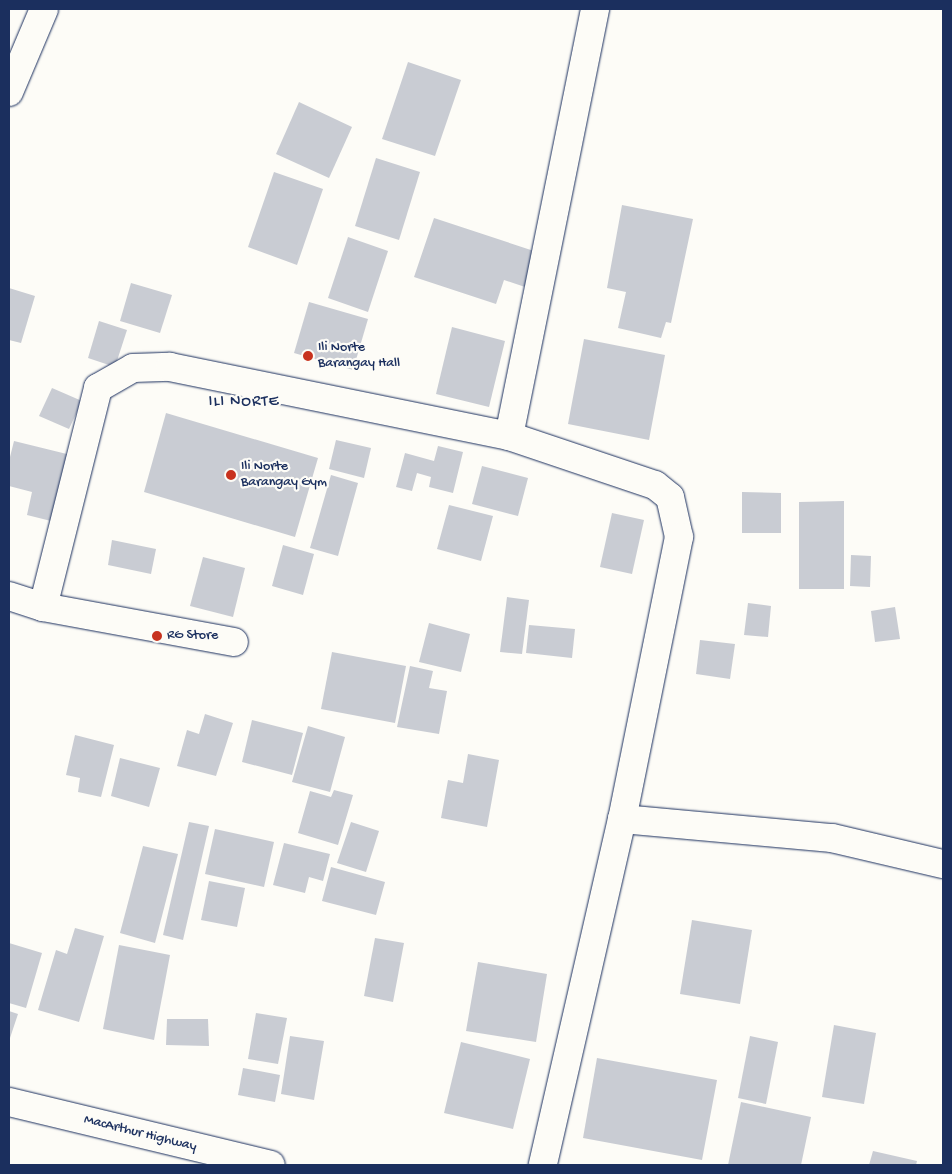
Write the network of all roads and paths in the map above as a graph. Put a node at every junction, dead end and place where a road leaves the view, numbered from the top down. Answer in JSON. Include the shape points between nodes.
{"nodes":[{"id":1,"x":44,"y":9,"type":"edge"},
{"id":2,"x":595,"y":9,"type":"edge"},
{"id":3,"x":9,"y":92,"type":"edge"},
{"id":4,"x":509,"y":436,"type":"junction"},
{"id":5,"x":9,"y":596,"type":"edge"},
{"id":6,"x":43,"y":607,"type":"junction"},
{"id":7,"x":234,"y":642,"type":"dead end"},
{"id":8,"x":622,"y":819,"type":"junction"},
{"id":9,"x":943,"y":864,"type":"edge"},
{"id":10,"x":9,"y":1102,"type":"edge"},
{"id":11,"x":271,"y":1165,"type":"edge"},
{"id":12,"x":543,"y":1165,"type":"edge"}],
"edges":[{"from":1,"to":3,"type":"main road"},
{"from":2,"to":4,"type":"main road"},
{"from":4,"to":6,"type":"main road","via":[[158,364],[133,368],[98,388]]},
{"from":4,"to":8,"type":"main road","via":[[655,485],[670,497],[676,516],[679,537]]},
{"from":5,"to":6,"type":"main road"},
{"from":6,"to":7,"type":"main road"},
{"from":8,"to":9,"type":"main road","via":[[832,838]]},
{"from":8,"to":12,"type":"main road"},
{"from":10,"to":11,"type":"main road","name":"MacArthur Highway"}]}
